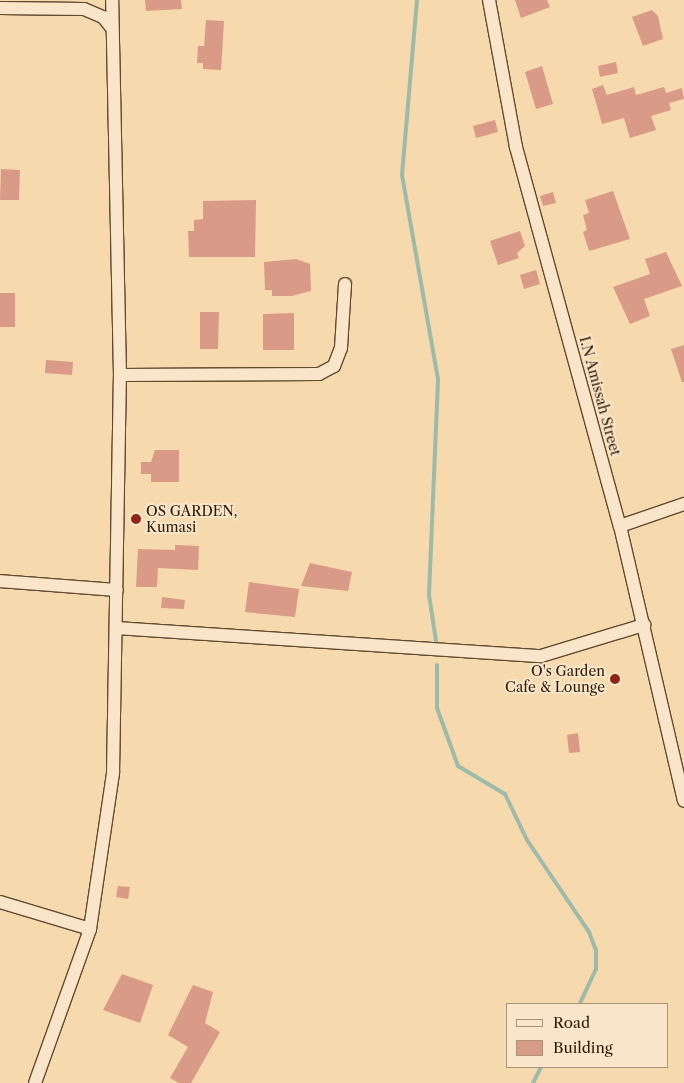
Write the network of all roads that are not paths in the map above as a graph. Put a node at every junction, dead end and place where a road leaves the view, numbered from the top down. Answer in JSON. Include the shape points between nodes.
{"nodes":[{"id":1,"x":103,"y":0,"type":"edge"},
{"id":2,"x":112,"y":0,"type":"edge"},
{"id":3,"x":489,"y":0,"type":"edge"},
{"id":4,"x":0,"y":8,"type":"edge"},
{"id":5,"x":94,"y":11,"type":"junction"},
{"id":6,"x":111,"y":27,"type":"junction"},
{"id":7,"x":345,"y":284,"type":"dead end"},
{"id":8,"x":120,"y":374,"type":"junction"},
{"id":9,"x":684,"y":504,"type":"edge"},
{"id":10,"x":620,"y":526,"type":"junction"},
{"id":11,"x":0,"y":581,"type":"edge"},
{"id":12,"x":118,"y":590,"type":"junction"},
{"id":13,"x":644,"y":625,"type":"junction"},
{"id":14,"x":116,"y":628,"type":"junction"},
{"id":15,"x":684,"y":801,"type":"edge"},
{"id":16,"x":0,"y":902,"type":"edge"},
{"id":17,"x":90,"y":929,"type":"junction"},
{"id":18,"x":35,"y":1083,"type":"edge"}],
"edges":[{"from":1,"to":5,"type":"street"},
{"from":2,"to":6,"type":"street"},
{"from":3,"to":10,"type":"street","name":"I.N Amissah Street","via":[[516,147]]},
{"from":4,"to":5,"type":"street"},
{"from":5,"to":6,"type":"street"},
{"from":6,"to":8,"type":"street"},
{"from":7,"to":8,"type":"street","via":[[341,348],[334,366],[319,374]]},
{"from":8,"to":12,"type":"street"},
{"from":9,"to":10,"type":"street"},
{"from":10,"to":13,"type":"street","name":"I.N Amissah Street"},
{"from":11,"to":12,"type":"street"},
{"from":12,"to":14,"type":"street"},
{"from":13,"to":14,"type":"street","via":[[541,656]]},
{"from":13,"to":15,"type":"street","name":"I.N Amissah Street"},
{"from":14,"to":17,"type":"street","via":[[113,773]]},
{"from":16,"to":17,"type":"street"},
{"from":17,"to":18,"type":"street"}]}
